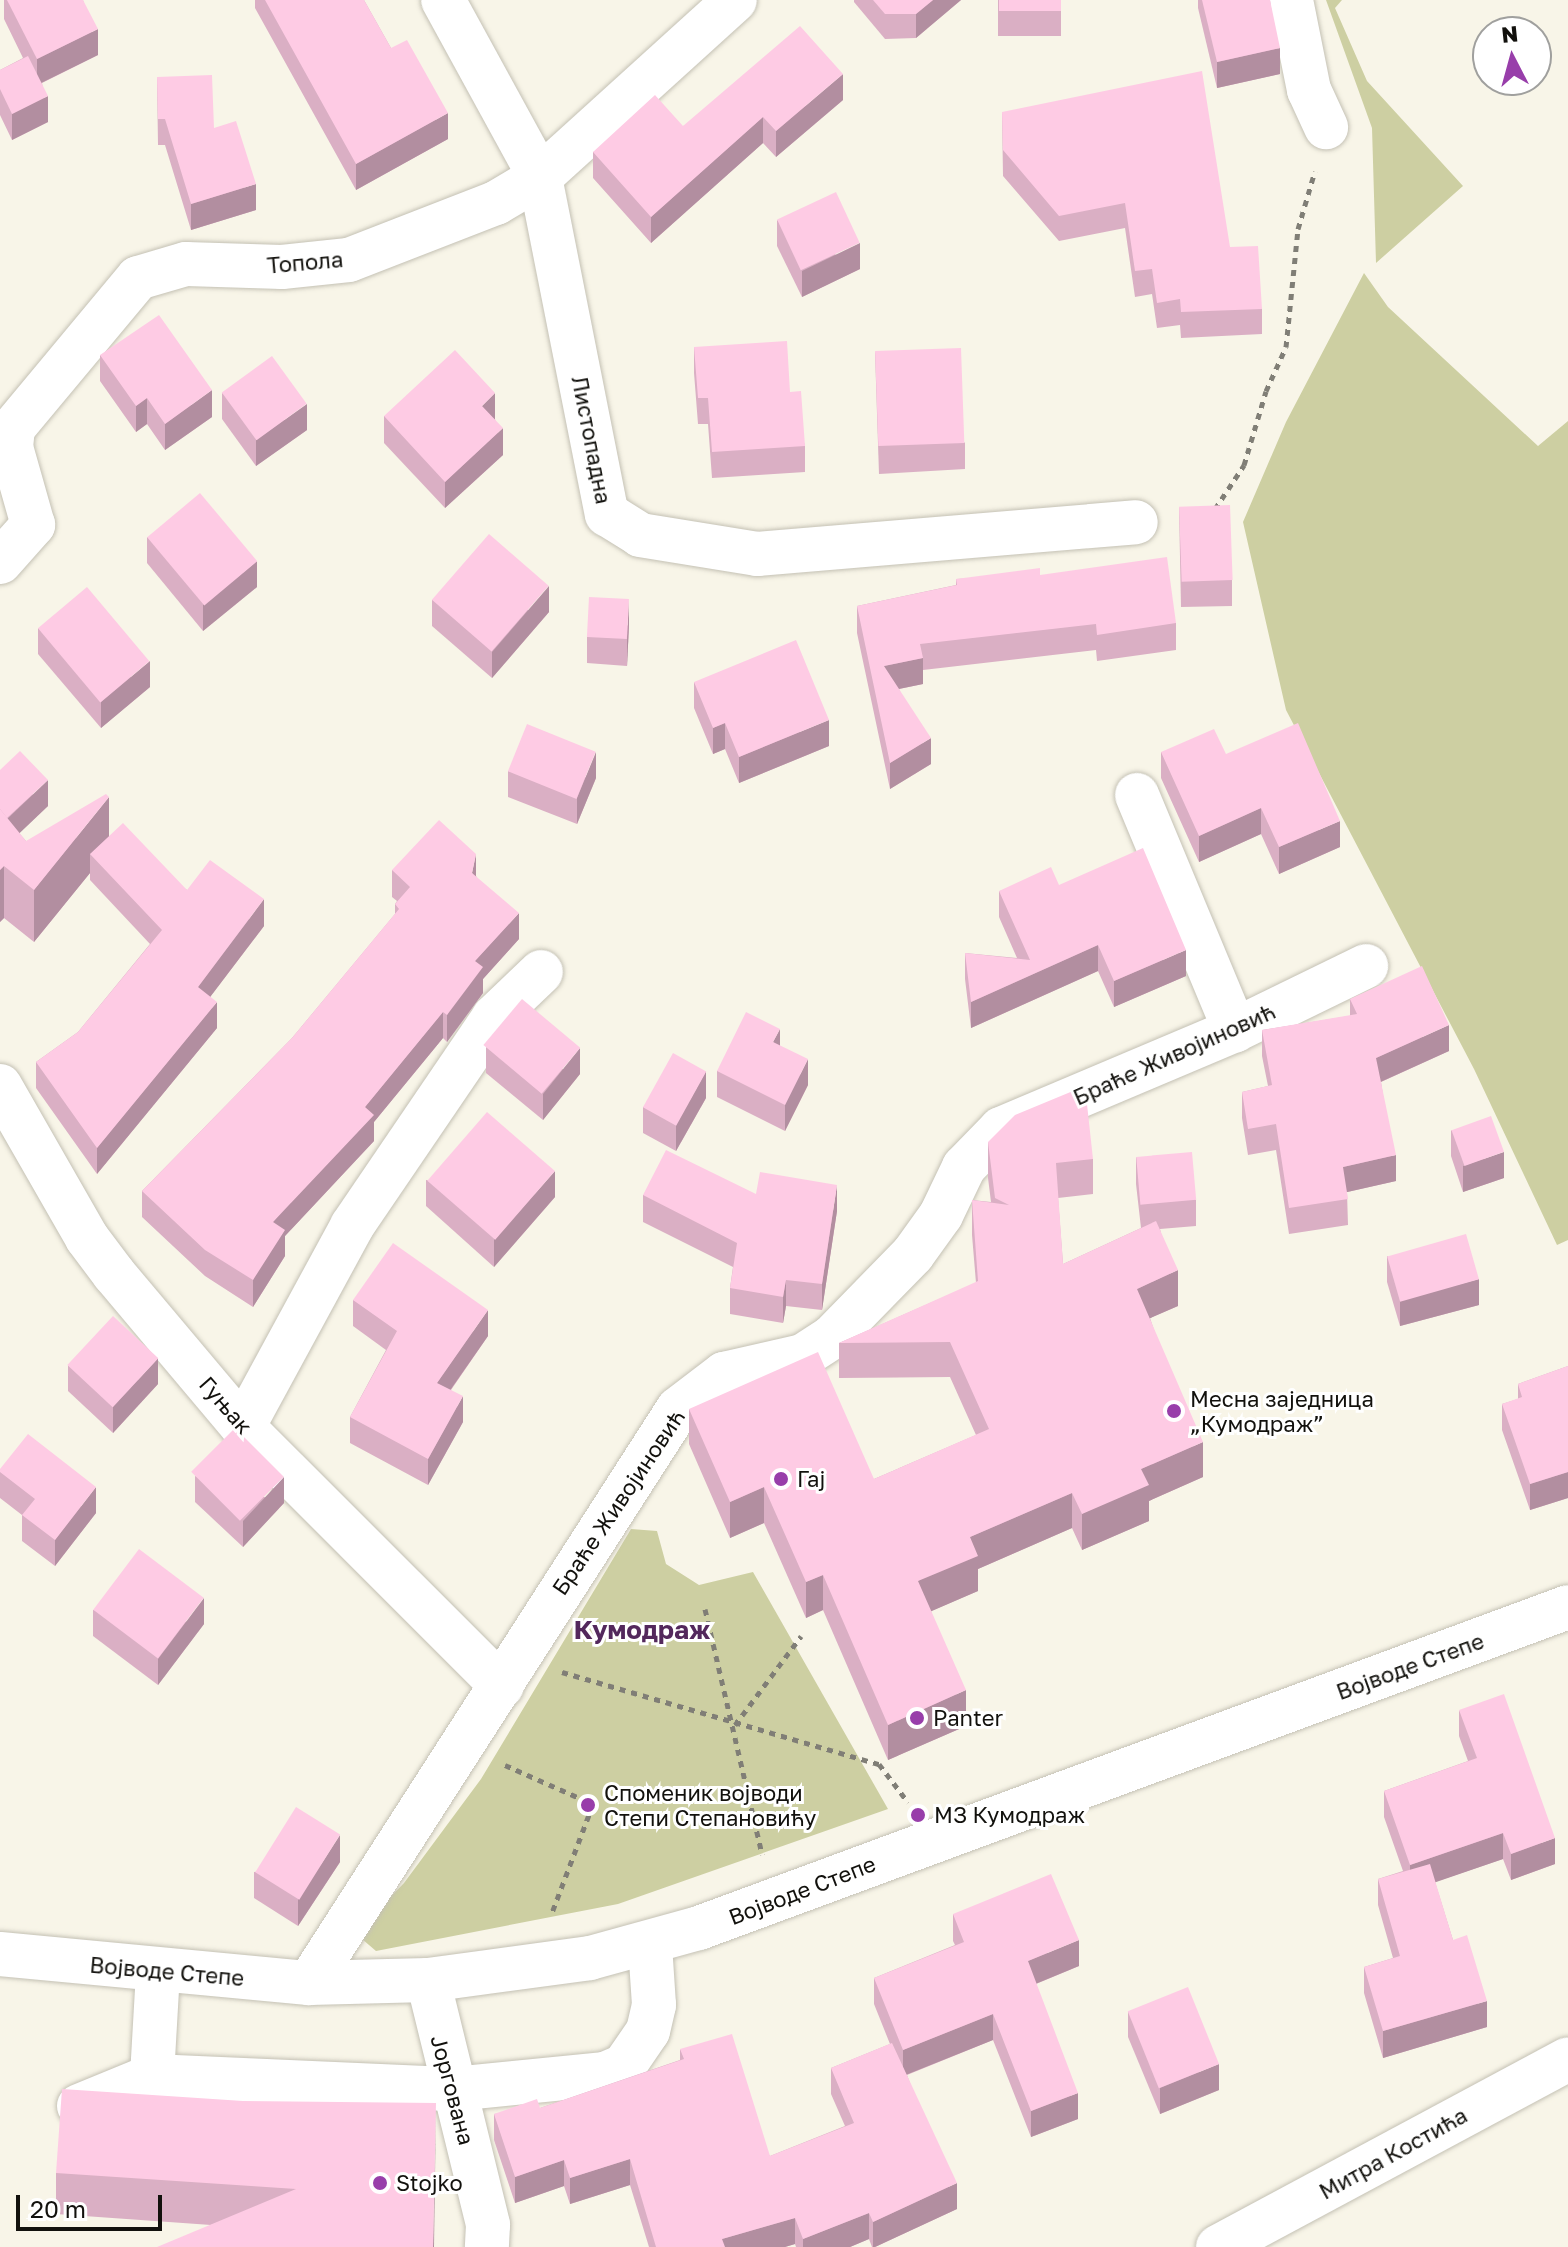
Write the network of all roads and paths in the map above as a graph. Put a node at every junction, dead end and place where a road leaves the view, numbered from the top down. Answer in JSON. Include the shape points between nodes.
{"nodes":[{"id":1,"x":443,"y":0,"type":"edge"},
{"id":2,"x":735,"y":0,"type":"edge"},
{"id":3,"x":1291,"y":0,"type":"edge"},
{"id":4,"x":1326,"y":127,"type":"joint"},
{"id":5,"x":540,"y":177,"type":"junction"},
{"id":6,"x":1211,"y":514,"type":"edge"},
{"id":7,"x":1136,"y":522,"type":"dead end"},
{"id":8,"x":0,"y":562,"type":"edge"},
{"id":9,"x":1137,"y":795,"type":"dead end"},
{"id":10,"x":1366,"y":966,"type":"dead end"},
{"id":11,"x":541,"y":972,"type":"dead end"},
{"id":12,"x":1235,"y":1030,"type":"junction"},
{"id":13,"x":0,"y":1086,"type":"edge"},
{"id":14,"x":243,"y":1427,"type":"junction"},
{"id":15,"x":1568,"y":1607,"type":"edge"},
{"id":16,"x":705,"y":1609,"type":"dead end"},
{"id":17,"x":801,"y":1636,"type":"dead end"},
{"id":18,"x":558,"y":1671,"type":"dead end"},
{"id":19,"x":502,"y":1686,"type":"junction"},
{"id":20,"x":734,"y":1726,"type":"junction"},
{"id":21,"x":497,"y":1762,"type":"dead end"},
{"id":22,"x":910,"y":1805,"type":"dead end"},
{"id":23,"x":766,"y":1871,"type":"dead end"},
{"id":24,"x":553,"y":1928,"type":"dead end"},
{"id":25,"x":650,"y":1945,"type":"junction"},
{"id":26,"x":0,"y":1954,"type":"edge"},
{"id":27,"x":158,"y":1972,"type":"junction"},
{"id":28,"x":428,"y":1980,"type":"junction"},
{"id":29,"x":309,"y":1983,"type":"junction"},
{"id":30,"x":1568,"y":2059,"type":"edge"},
{"id":31,"x":152,"y":2076,"type":"junction"},
{"id":32,"x":454,"y":2089,"type":"junction"},
{"id":33,"x":79,"y":2106,"type":"edge"},
{"id":34,"x":495,"y":2240,"type":"edge"},
{"id":35,"x":1218,"y":2247,"type":"edge"}],
"edges":[{"from":1,"to":5,"type":"street","name":"Листопадна"},
{"from":2,"to":5,"type":"street","name":"Топола"},
{"from":3,"to":4,"type":"street","via":[[1309,90]]},
{"from":4,"to":6,"type":"path","via":[[1298,229],[1286,347],[1266,391],[1244,465]]},
{"from":5,"to":7,"type":"street","name":"Листопадна","via":[[607,514],[640,535],[757,554]]},
{"from":5,"to":8,"type":"street","name":"Топола","via":[[496,203],[349,260],[282,267],[186,264],[138,278],[13,428],[11,447],[33,525]]},
{"from":9,"to":12,"type":"street"},
{"from":10,"to":12,"type":"street","name":"Браће Живојиновић"},
{"from":11,"to":14,"type":"street","via":[[494,1017],[352,1226]]},
{"from":12,"to":19,"type":"street","name":"Браће Живојиновић","via":[[1001,1129],[964,1167],[941,1215],[913,1254],[831,1338],[803,1356],[724,1374],[696,1392],[638,1465]]},
{"from":13,"to":14,"type":"street","name":"Гуњак","via":[[87,1238]]},
{"from":14,"to":19,"type":"street","name":"Гуњак"},
{"from":15,"to":25,"type":"street","name":"Војводе Степе"},
{"from":16,"to":20,"type":"path"},
{"from":17,"to":20,"type":"path"},
{"from":18,"to":20,"type":"path"},
{"from":19,"to":29,"type":"street","name":"Браће Живојиновић"},
{"from":20,"to":22,"type":"path","via":[[879,1764]]},
{"from":20,"to":23,"type":"path"},
{"from":21,"to":24,"type":"path","via":[[593,1804],[551,1917]]},
{"from":25,"to":28,"type":"street","name":"Војводе Степе"},
{"from":25,"to":32,"type":"street","via":[[654,2005],[640,2050],[624,2066],[605,2074]]},
{"from":26,"to":27,"type":"street","name":"Војводе Степе"},
{"from":27,"to":29,"type":"street","name":"Војводе Степе"},
{"from":27,"to":31,"type":"street"},
{"from":28,"to":29,"type":"street","name":"Војводе Степе"},
{"from":28,"to":32,"type":"street","name":"Јоргована"},
{"from":30,"to":35,"type":"street","name":"Митра Костића"},
{"from":31,"to":32,"type":"street"},
{"from":31,"to":33,"type":"street"},
{"from":32,"to":34,"type":"street","name":"Јоргована"}]}
